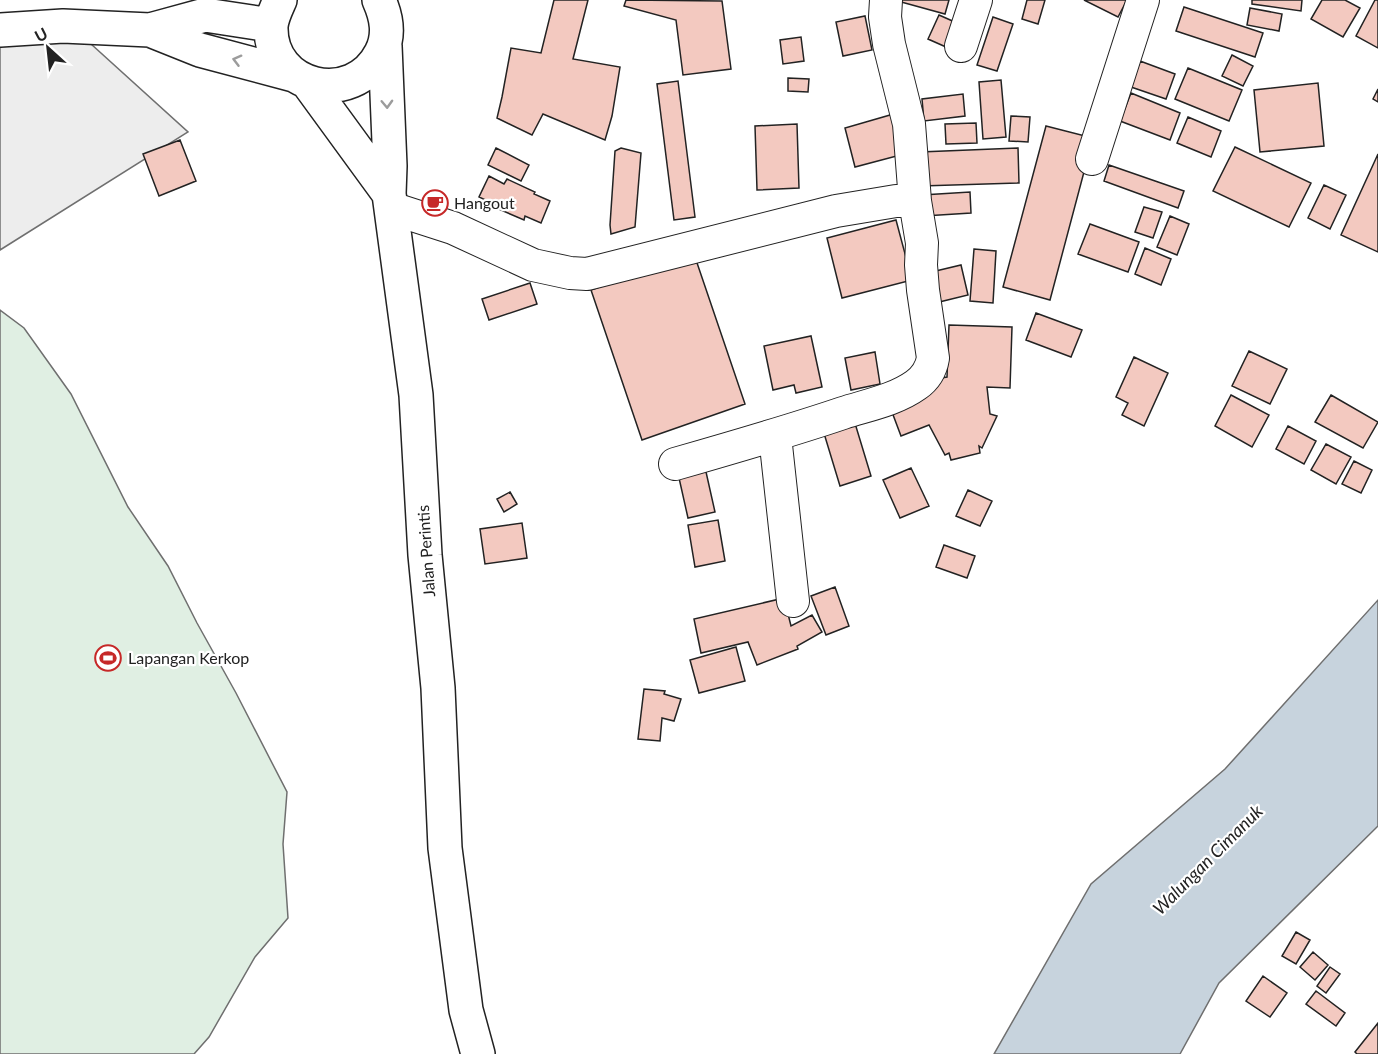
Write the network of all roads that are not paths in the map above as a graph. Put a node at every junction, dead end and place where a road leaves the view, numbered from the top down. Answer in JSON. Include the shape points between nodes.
{"nodes":[{"id":1,"x":886,"y":0,"type":"edge"},
{"id":2,"x":976,"y":0,"type":"edge"},
{"id":3,"x":1143,"y":0,"type":"edge"},
{"id":4,"x":385,"y":4,"type":"edge"},
{"id":5,"x":271,"y":10,"type":"edge"},
{"id":6,"x":0,"y":30,"type":"edge"},
{"id":7,"x":150,"y":30,"type":"junction"},
{"id":8,"x":384,"y":46,"type":"junction"},
{"id":9,"x":961,"y":46,"type":"dead end"},
{"id":10,"x":301,"y":79,"type":"junction"},
{"id":11,"x":1092,"y":159,"type":"dead end"},
{"id":12,"x":390,"y":201,"type":"junction"},
{"id":13,"x":915,"y":201,"type":"junction"},
{"id":14,"x":775,"y":436,"type":"junction"},
{"id":15,"x":675,"y":464,"type":"dead end"},
{"id":16,"x":793,"y":600,"type":"dead end"},
{"id":17,"x":478,"y":1054,"type":"edge"}],
"edges":[{"from":1,"to":13,"type":"street","via":[[889,44],[909,124]]},
{"from":2,"to":9,"type":"street"},
{"from":3,"to":11,"type":"street"},
{"from":4,"to":8,"type":"street","name":"Jalan Perintis"},
{"from":5,"to":7,"type":"street","via":[[206,15]]},
{"from":5,"to":10,"type":"street","via":[[276,53]]},
{"from":6,"to":7,"type":"street","via":[[63,26]]},
{"from":10,"to":7,"type":"street","one_way":true,"via":[[200,50]]},
{"from":8,"to":10,"type":"street","via":[[376,63],[363,76],[345,84],[327,87]]},
{"from":8,"to":12,"type":"street","name":"Jalan Perintis","one_way":true},
{"from":10,"to":12,"type":"street"},
{"from":12,"to":13,"type":"street","via":[[533,265],[587,274],[836,211]]},
{"from":12,"to":17,"type":"street","name":"Jalan Perintis","via":[[416,394],[446,848],[466,1010]]},
{"from":13,"to":14,"type":"street","via":[[933,358],[928,374],[897,396]]},
{"from":14,"to":15,"type":"street"},
{"from":14,"to":16,"type":"street"}]}
